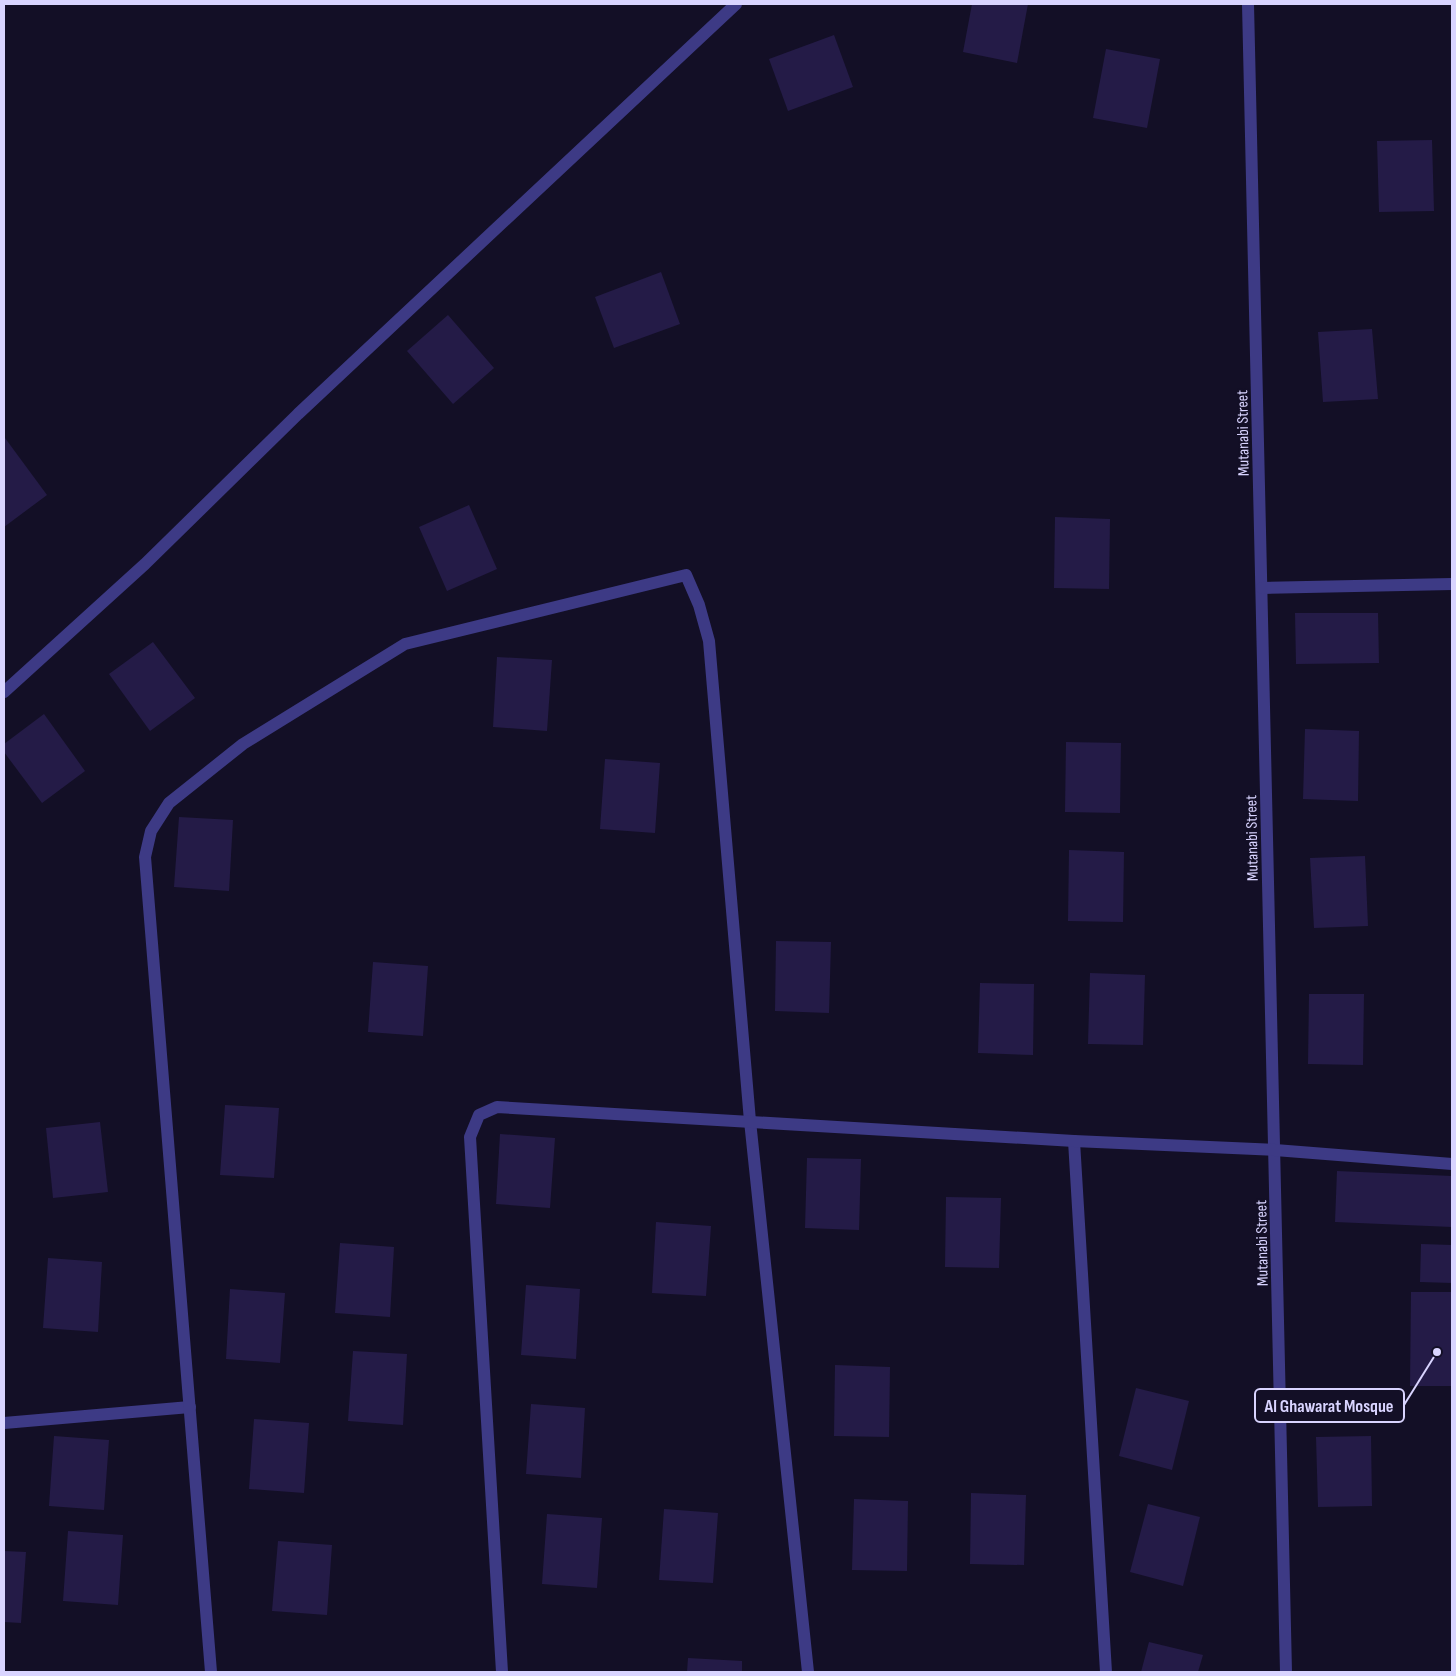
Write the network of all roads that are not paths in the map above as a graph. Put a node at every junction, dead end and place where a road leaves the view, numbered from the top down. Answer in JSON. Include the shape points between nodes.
{"nodes":[{"id":1,"x":736,"y":4,"type":"edge"},
{"id":2,"x":1248,"y":4,"type":"edge"},
{"id":3,"x":1452,"y":584,"type":"edge"},
{"id":4,"x":1262,"y":588,"type":"junction"},
{"id":5,"x":4,"y":692,"type":"edge"},
{"id":6,"x":750,"y":1121,"type":"junction"},
{"id":7,"x":1074,"y":1141,"type":"junction"},
{"id":8,"x":1275,"y":1150,"type":"junction"},
{"id":9,"x":1452,"y":1164,"type":"edge"},
{"id":10,"x":190,"y":1407,"type":"junction"},
{"id":11,"x":4,"y":1423,"type":"edge"},
{"id":12,"x":212,"y":1672,"type":"edge"},
{"id":13,"x":502,"y":1672,"type":"edge"},
{"id":14,"x":808,"y":1672,"type":"edge"},
{"id":15,"x":1106,"y":1672,"type":"edge"},
{"id":16,"x":1286,"y":1672,"type":"edge"}],
"edges":[{"from":1,"to":5,"type":"street","via":[[298,414],[146,564]]},
{"from":2,"to":4,"type":"street","name":"Mutanabi Street"},
{"from":3,"to":4,"type":"street"},
{"from":4,"to":8,"type":"street","name":"Mutanabi Street"},
{"from":6,"to":7,"type":"street"},
{"from":6,"to":10,"type":"street","via":[[709,641],[686,575],[405,644],[243,744],[169,803],[151,831],[146,857]]},
{"from":6,"to":13,"type":"street","via":[[497,1106],[479,1116],[470,1137]]},
{"from":6,"to":14,"type":"street"},
{"from":7,"to":8,"type":"street"},
{"from":7,"to":15,"type":"street"},
{"from":8,"to":9,"type":"street"},
{"from":8,"to":16,"type":"street","name":"Mutanabi Street"},
{"from":10,"to":11,"type":"street"},
{"from":10,"to":12,"type":"street"}]}
